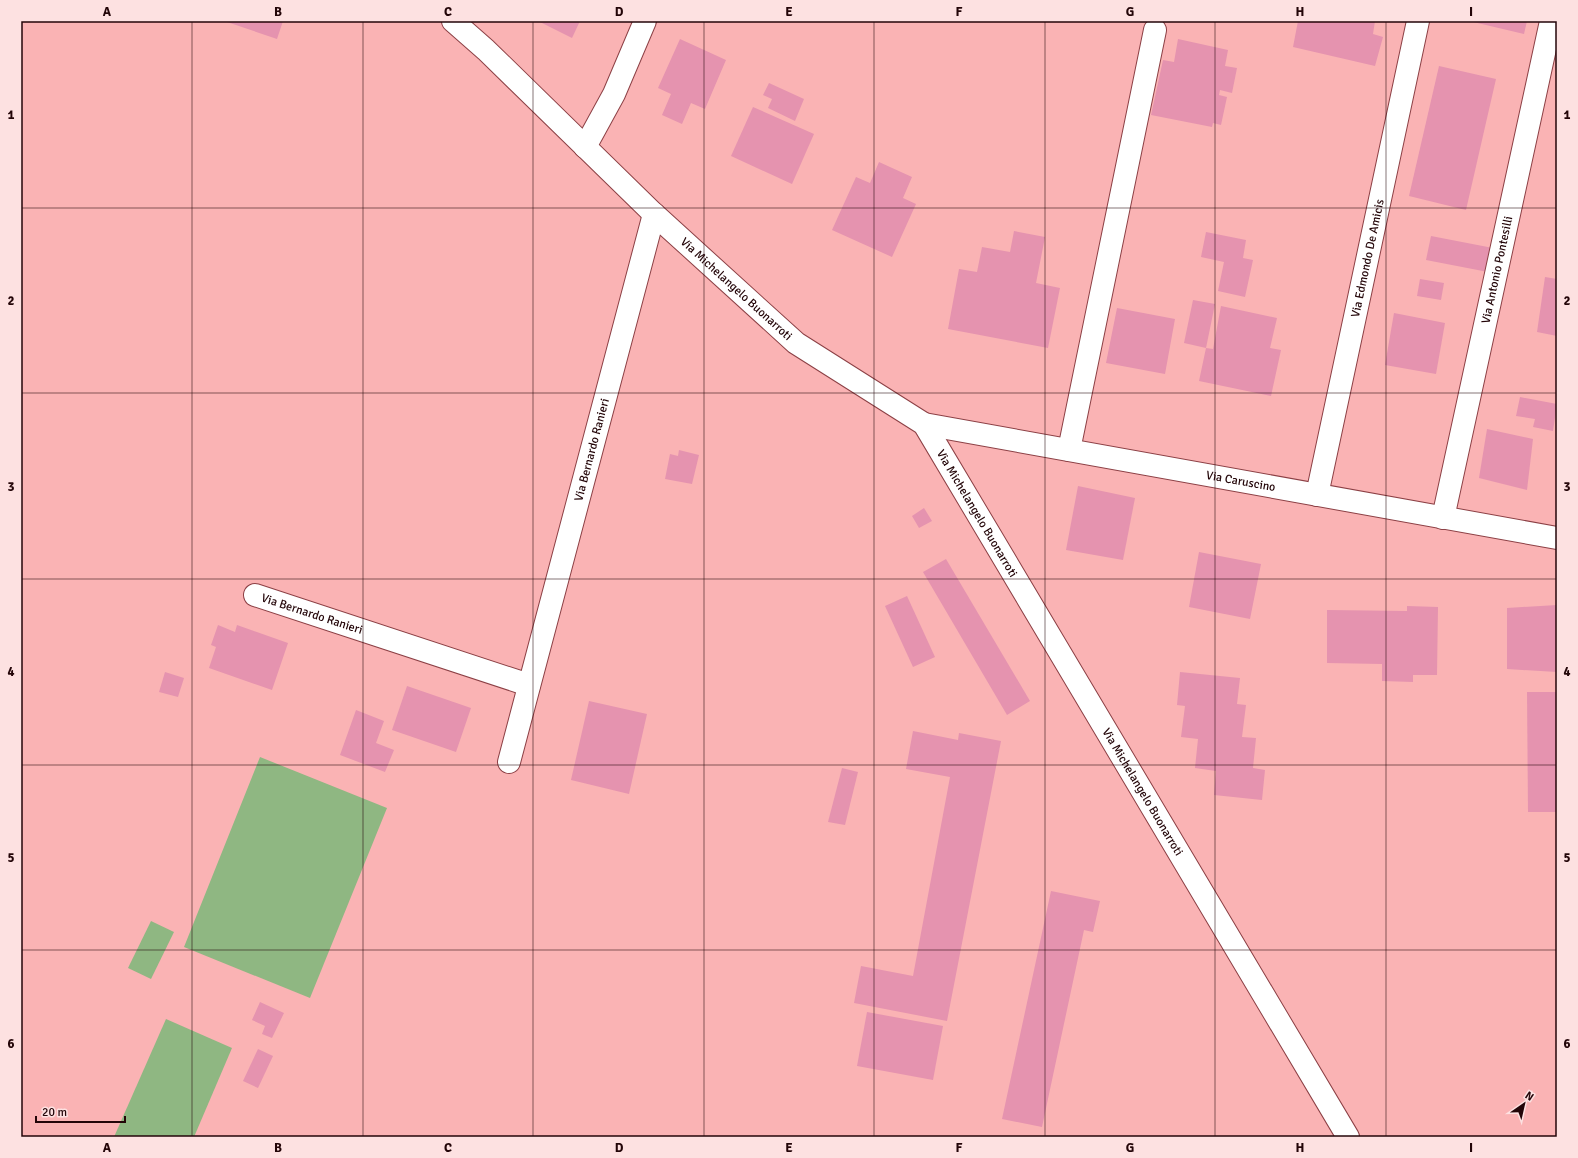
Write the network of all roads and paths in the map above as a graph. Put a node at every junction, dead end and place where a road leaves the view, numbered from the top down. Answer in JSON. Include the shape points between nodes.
{"nodes":[{"id":1,"x":453,"y":21,"type":"edge"},
{"id":2,"x":645,"y":21,"type":"edge"},
{"id":3,"x":1418,"y":21,"type":"edge"},
{"id":4,"x":1551,"y":21,"type":"edge"},
{"id":5,"x":1155,"y":30,"type":"dead end"},
{"id":6,"x":585,"y":147,"type":"junction"},
{"id":7,"x":654,"y":214,"type":"junction"},
{"id":8,"x":924,"y":424,"type":"junction"},
{"id":9,"x":1069,"y":450,"type":"junction"},
{"id":10,"x":1317,"y":495,"type":"junction"},
{"id":11,"x":1443,"y":518,"type":"junction"},
{"id":12,"x":1557,"y":538,"type":"edge"},
{"id":13,"x":255,"y":595,"type":"dead end"},
{"id":14,"x":530,"y":685,"type":"junction"},
{"id":15,"x":509,"y":762,"type":"dead end"},
{"id":16,"x":1348,"y":1137,"type":"edge"}],
"edges":[{"from":1,"to":6,"type":"street","name":"Via Michelangelo Buonarroti"},
{"from":2,"to":6,"type":"street","via":[[614,94]]},
{"from":3,"to":10,"type":"street","name":"Via Edmondo De Amicis"},
{"from":4,"to":11,"type":"street","name":"Via Antonio Pontesilli"},
{"from":5,"to":9,"type":"street"},
{"from":6,"to":7,"type":"street","name":"Via Michelangelo Buonarroti"},
{"from":7,"to":8,"type":"street","name":"Via Michelangelo Buonarroti","via":[[796,343]]},
{"from":7,"to":14,"type":"street","name":"Via Bernardo Ranieri"},
{"from":8,"to":9,"type":"street","name":"Via Caruscino"},
{"from":8,"to":16,"type":"street","name":"Via Michelangelo Buonarroti"},
{"from":9,"to":10,"type":"street","name":"Via Caruscino"},
{"from":10,"to":11,"type":"street","name":"Via Caruscino"},
{"from":11,"to":12,"type":"street","name":"Via Caruscino"},
{"from":13,"to":14,"type":"street","name":"Via Bernardo Ranieri"},
{"from":14,"to":15,"type":"street","name":"Via Bernardo Ranieri"}]}
